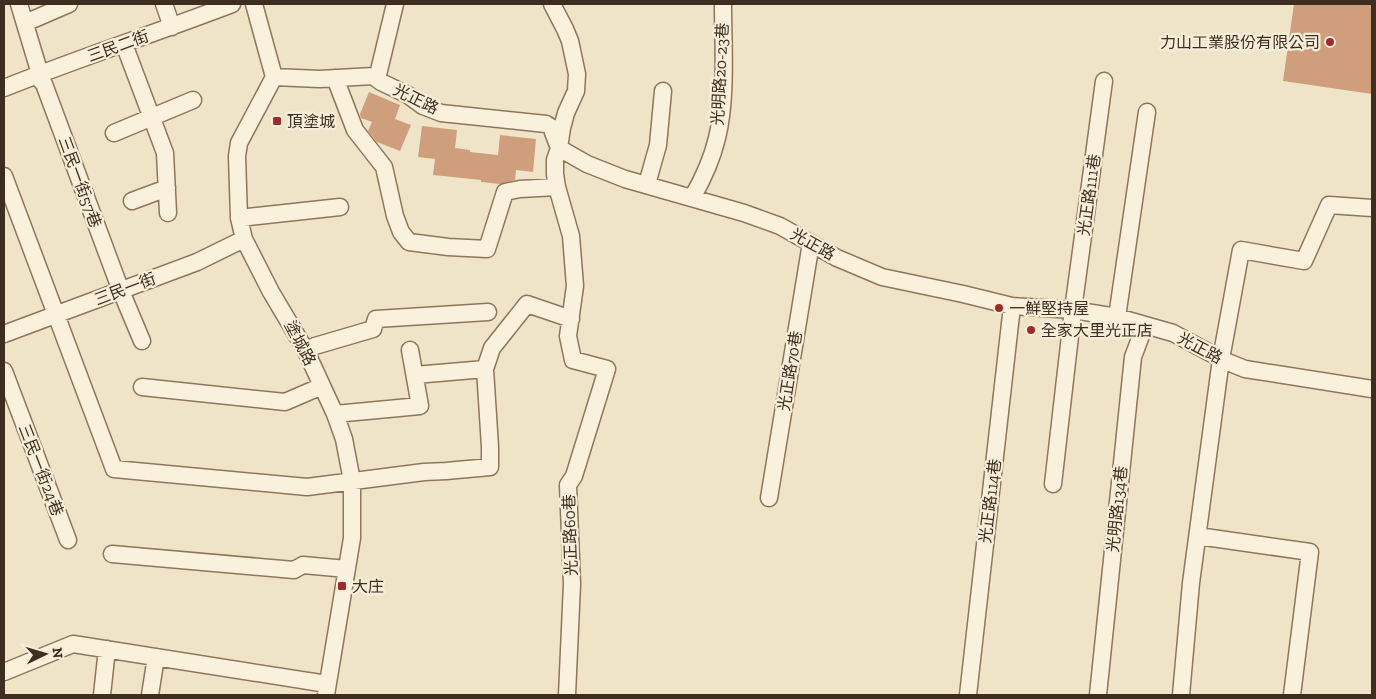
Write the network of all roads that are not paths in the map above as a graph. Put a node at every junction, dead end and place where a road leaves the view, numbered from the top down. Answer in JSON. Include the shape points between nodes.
{"nodes":[{"id":1,"x":20,"y":4,"type":"edge"},
{"id":2,"x":70,"y":4,"type":"edge"},
{"id":3,"x":164,"y":4,"type":"edge"},
{"id":4,"x":232,"y":4,"type":"edge"},
{"id":5,"x":254,"y":4,"type":"edge"},
{"id":6,"x":395,"y":4,"type":"edge"},
{"id":7,"x":552,"y":4,"type":"edge"},
{"id":8,"x":723,"y":4,"type":"edge"},
{"id":9,"x":25,"y":23,"type":"junction"},
{"id":10,"x":172,"y":27,"type":"junction"},
{"id":11,"x":124,"y":44,"type":"junction"},
{"id":12,"x":38,"y":74,"type":"junction"},
{"id":13,"x":274,"y":77,"type":"junction"},
{"id":14,"x":335,"y":78,"type":"junction"},
{"id":15,"x":377,"y":79,"type":"junction"},
{"id":16,"x":1104,"y":81,"type":"dead end"},
{"id":17,"x":4,"y":88,"type":"edge"},
{"id":18,"x":662,"y":91,"type":"dead end"},
{"id":19,"x":193,"y":100,"type":"dead end"},
{"id":20,"x":1147,"y":112,"type":"dead end"},
{"id":21,"x":152,"y":117,"type":"junction"},
{"id":22,"x":114,"y":132,"type":"dead end"},
{"id":23,"x":559,"y":148,"type":"junction"},
{"id":24,"x":4,"y":176,"type":"edge"},
{"id":25,"x":647,"y":184,"type":"junction"},
{"id":26,"x":167,"y":188,"type":"junction"},
{"id":27,"x":557,"y":188,"type":"junction"},
{"id":28,"x":692,"y":198,"type":"junction"},
{"id":29,"x":132,"y":202,"type":"dead end"},
{"id":30,"x":340,"y":207,"type":"dead end"},
{"id":31,"x":1372,"y":208,"type":"edge"},
{"id":32,"x":168,"y":213,"type":"dead end"},
{"id":33,"x":239,"y":218,"type":"junction"},
{"id":34,"x":244,"y":238,"type":"junction"},
{"id":35,"x":811,"y":243,"type":"junction"},
{"id":36,"x":121,"y":291,"type":"junction"},
{"id":37,"x":1012,"y":306,"type":"junction"},
{"id":38,"x":1073,"y":310,"type":"junction"},
{"id":39,"x":488,"y":312,"type":"dead end"},
{"id":40,"x":56,"y":315,"type":"junction"},
{"id":41,"x":1117,"y":317,"type":"junction"},
{"id":42,"x":571,"y":319,"type":"junction"},
{"id":43,"x":1145,"y":325,"type":"junction"},
{"id":44,"x":4,"y":334,"type":"edge"},
{"id":45,"x":142,"y":341,"type":"dead end"},
{"id":46,"x":410,"y":350,"type":"dead end"},
{"id":47,"x":306,"y":351,"type":"junction"},
{"id":48,"x":1221,"y":359,"type":"junction"},
{"id":49,"x":486,"y":369,"type":"junction"},
{"id":50,"x":4,"y":371,"type":"edge"},
{"id":51,"x":415,"y":375,"type":"junction"},
{"id":52,"x":322,"y":386,"type":"junction"},
{"id":53,"x":142,"y":387,"type":"dead end"},
{"id":54,"x":1372,"y":389,"type":"edge"},
{"id":55,"x":335,"y":414,"type":"junction"},
{"id":56,"x":352,"y":480,"type":"junction"},
{"id":57,"x":1053,"y":484,"type":"dead end"},
{"id":58,"x":768,"y":498,"type":"dead end"},
{"id":59,"x":1198,"y":536,"type":"junction"},
{"id":60,"x":68,"y":540,"type":"dead end"},
{"id":61,"x":112,"y":554,"type":"dead end"},
{"id":62,"x":347,"y":569,"type":"junction"},
{"id":63,"x":107,"y":649,"type":"junction"},
{"id":64,"x":156,"y":657,"type":"junction"},
{"id":65,"x":4,"y":672,"type":"edge"},
{"id":66,"x":326,"y":690,"type":"edge"},
{"id":67,"x":102,"y":695,"type":"edge"},
{"id":68,"x":150,"y":695,"type":"edge"},
{"id":69,"x":567,"y":695,"type":"edge"},
{"id":70,"x":968,"y":695,"type":"edge"},
{"id":71,"x":1098,"y":695,"type":"edge"},
{"id":72,"x":1181,"y":695,"type":"edge"},
{"id":73,"x":1292,"y":695,"type":"edge"}],
"edges":[{"from":1,"to":9,"type":"street","name":"三民一街57巷"},
{"from":2,"to":9,"type":"street"},
{"from":3,"to":10,"type":"street"},
{"from":4,"to":10,"type":"street","name":"三民二街"},
{"from":5,"to":13,"type":"street"},
{"from":6,"to":15,"type":"street"},
{"from":7,"to":23,"type":"street","name":"光正路60巷","via":[[568,35],[577,74],[576,91],[566,113]]},
{"from":8,"to":28,"type":"street","name":"光明路20-23巷","via":[[722,97],[717,137],[705,176]]},
{"from":9,"to":12,"type":"street","name":"三民一街57巷"},
{"from":10,"to":11,"type":"street","name":"三民二街"},
{"from":11,"to":12,"type":"street","name":"三民二街"},
{"from":11,"to":21,"type":"street"},
{"from":12,"to":17,"type":"street","name":"三民二街"},
{"from":12,"to":36,"type":"street","name":"三民一街57巷"},
{"from":13,"to":14,"type":"street","name":"光正路"},
{"from":13,"to":33,"type":"street","name":"塗城路","via":[[239,143]]},
{"from":14,"to":15,"type":"street","name":"光正路","via":[[368,75]]},
{"from":14,"to":27,"type":"street","via":[[355,130],[384,167],[398,224],[410,242],[487,250],[505,192]]},
{"from":15,"to":23,"type":"street","name":"光正路","via":[[441,113],[546,124],[552,127]]},
{"from":16,"to":38,"type":"street","name":"光正路111巷"},
{"from":18,"to":25,"type":"street","via":[[658,145]]},
{"from":19,"to":21,"type":"street"},
{"from":20,"to":41,"type":"street"},
{"from":21,"to":22,"type":"street"},
{"from":21,"to":26,"type":"street","via":[[165,152]]},
{"from":23,"to":25,"type":"street","name":"光正路","via":[[587,164]]},
{"from":23,"to":27,"type":"street","name":"光正路60巷","via":[[555,160]]},
{"from":24,"to":40,"type":"street"},
{"from":25,"to":28,"type":"street","name":"光正路"},
{"from":26,"to":29,"type":"street"},
{"from":26,"to":32,"type":"street"},
{"from":27,"to":42,"type":"street","name":"光正路60巷","via":[[571,236],[575,286]]},
{"from":28,"to":35,"type":"street","name":"光正路","via":[[780,226]]},
{"from":30,"to":33,"type":"street"},
{"from":31,"to":48,"type":"street","via":[[1329,205],[1304,260],[1241,250]]},
{"from":33,"to":34,"type":"street","name":"塗城路"},
{"from":34,"to":36,"type":"street","name":"三民一街","via":[[197,262]]},
{"from":34,"to":47,"type":"street","name":"塗城路"},
{"from":35,"to":37,"type":"street","name":"光正路","via":[[882,277]]},
{"from":35,"to":58,"type":"street","name":"光正路70巷"},
{"from":36,"to":40,"type":"street","name":"三民一街"},
{"from":36,"to":45,"type":"street","name":"三民一街57巷"},
{"from":37,"to":38,"type":"street","name":"光正路"},
{"from":37,"to":70,"type":"street","name":"光正路114巷"},
{"from":38,"to":41,"type":"street","name":"光正路"},
{"from":38,"to":57,"type":"street","name":"光正路111巷"},
{"from":39,"to":47,"type":"street","via":[[376,319],[373,329]]},
{"from":40,"to":44,"type":"street","name":"三民一街"},
{"from":40,"to":56,"type":"street","via":[[114,469],[307,487]]},
{"from":41,"to":43,"type":"street","name":"光正路"},
{"from":42,"to":49,"type":"street","via":[[527,304],[492,348]]},
{"from":42,"to":69,"type":"street","name":"光正路60巷","via":[[568,336],[574,360],[607,369],[574,476],[568,484],[572,584]]},
{"from":43,"to":48,"type":"street","name":"光正路","via":[[1173,333]]},
{"from":43,"to":71,"type":"street","name":"光明路134巷","via":[[1133,357]]},
{"from":46,"to":51,"type":"street"},
{"from":47,"to":52,"type":"street","name":"塗城路"},
{"from":48,"to":54,"type":"street","name":"光正路","via":[[1252,371]]},
{"from":48,"to":59,"type":"street"},
{"from":49,"to":51,"type":"street"},
{"from":49,"to":56,"type":"street","via":[[490,467]]},
{"from":50,"to":60,"type":"street","name":"三民一街24巷"},
{"from":51,"to":55,"type":"street","via":[[420,406]]},
{"from":52,"to":53,"type":"street","via":[[286,402]]},
{"from":52,"to":55,"type":"street","name":"塗城路"},
{"from":55,"to":56,"type":"street","name":"塗城路"},
{"from":56,"to":62,"type":"street","name":"塗城路","via":[[352,538]]},
{"from":59,"to":72,"type":"street"},
{"from":59,"to":73,"type":"street","via":[[1310,552]]},
{"from":61,"to":62,"type":"street","via":[[294,570],[304,565]]},
{"from":62,"to":66,"type":"street","name":"塗城路"},
{"from":63,"to":64,"type":"street"},
{"from":63,"to":65,"type":"street","via":[[73,644]]},
{"from":63,"to":67,"type":"street"},
{"from":64,"to":66,"type":"street"},
{"from":64,"to":68,"type":"street"}]}
